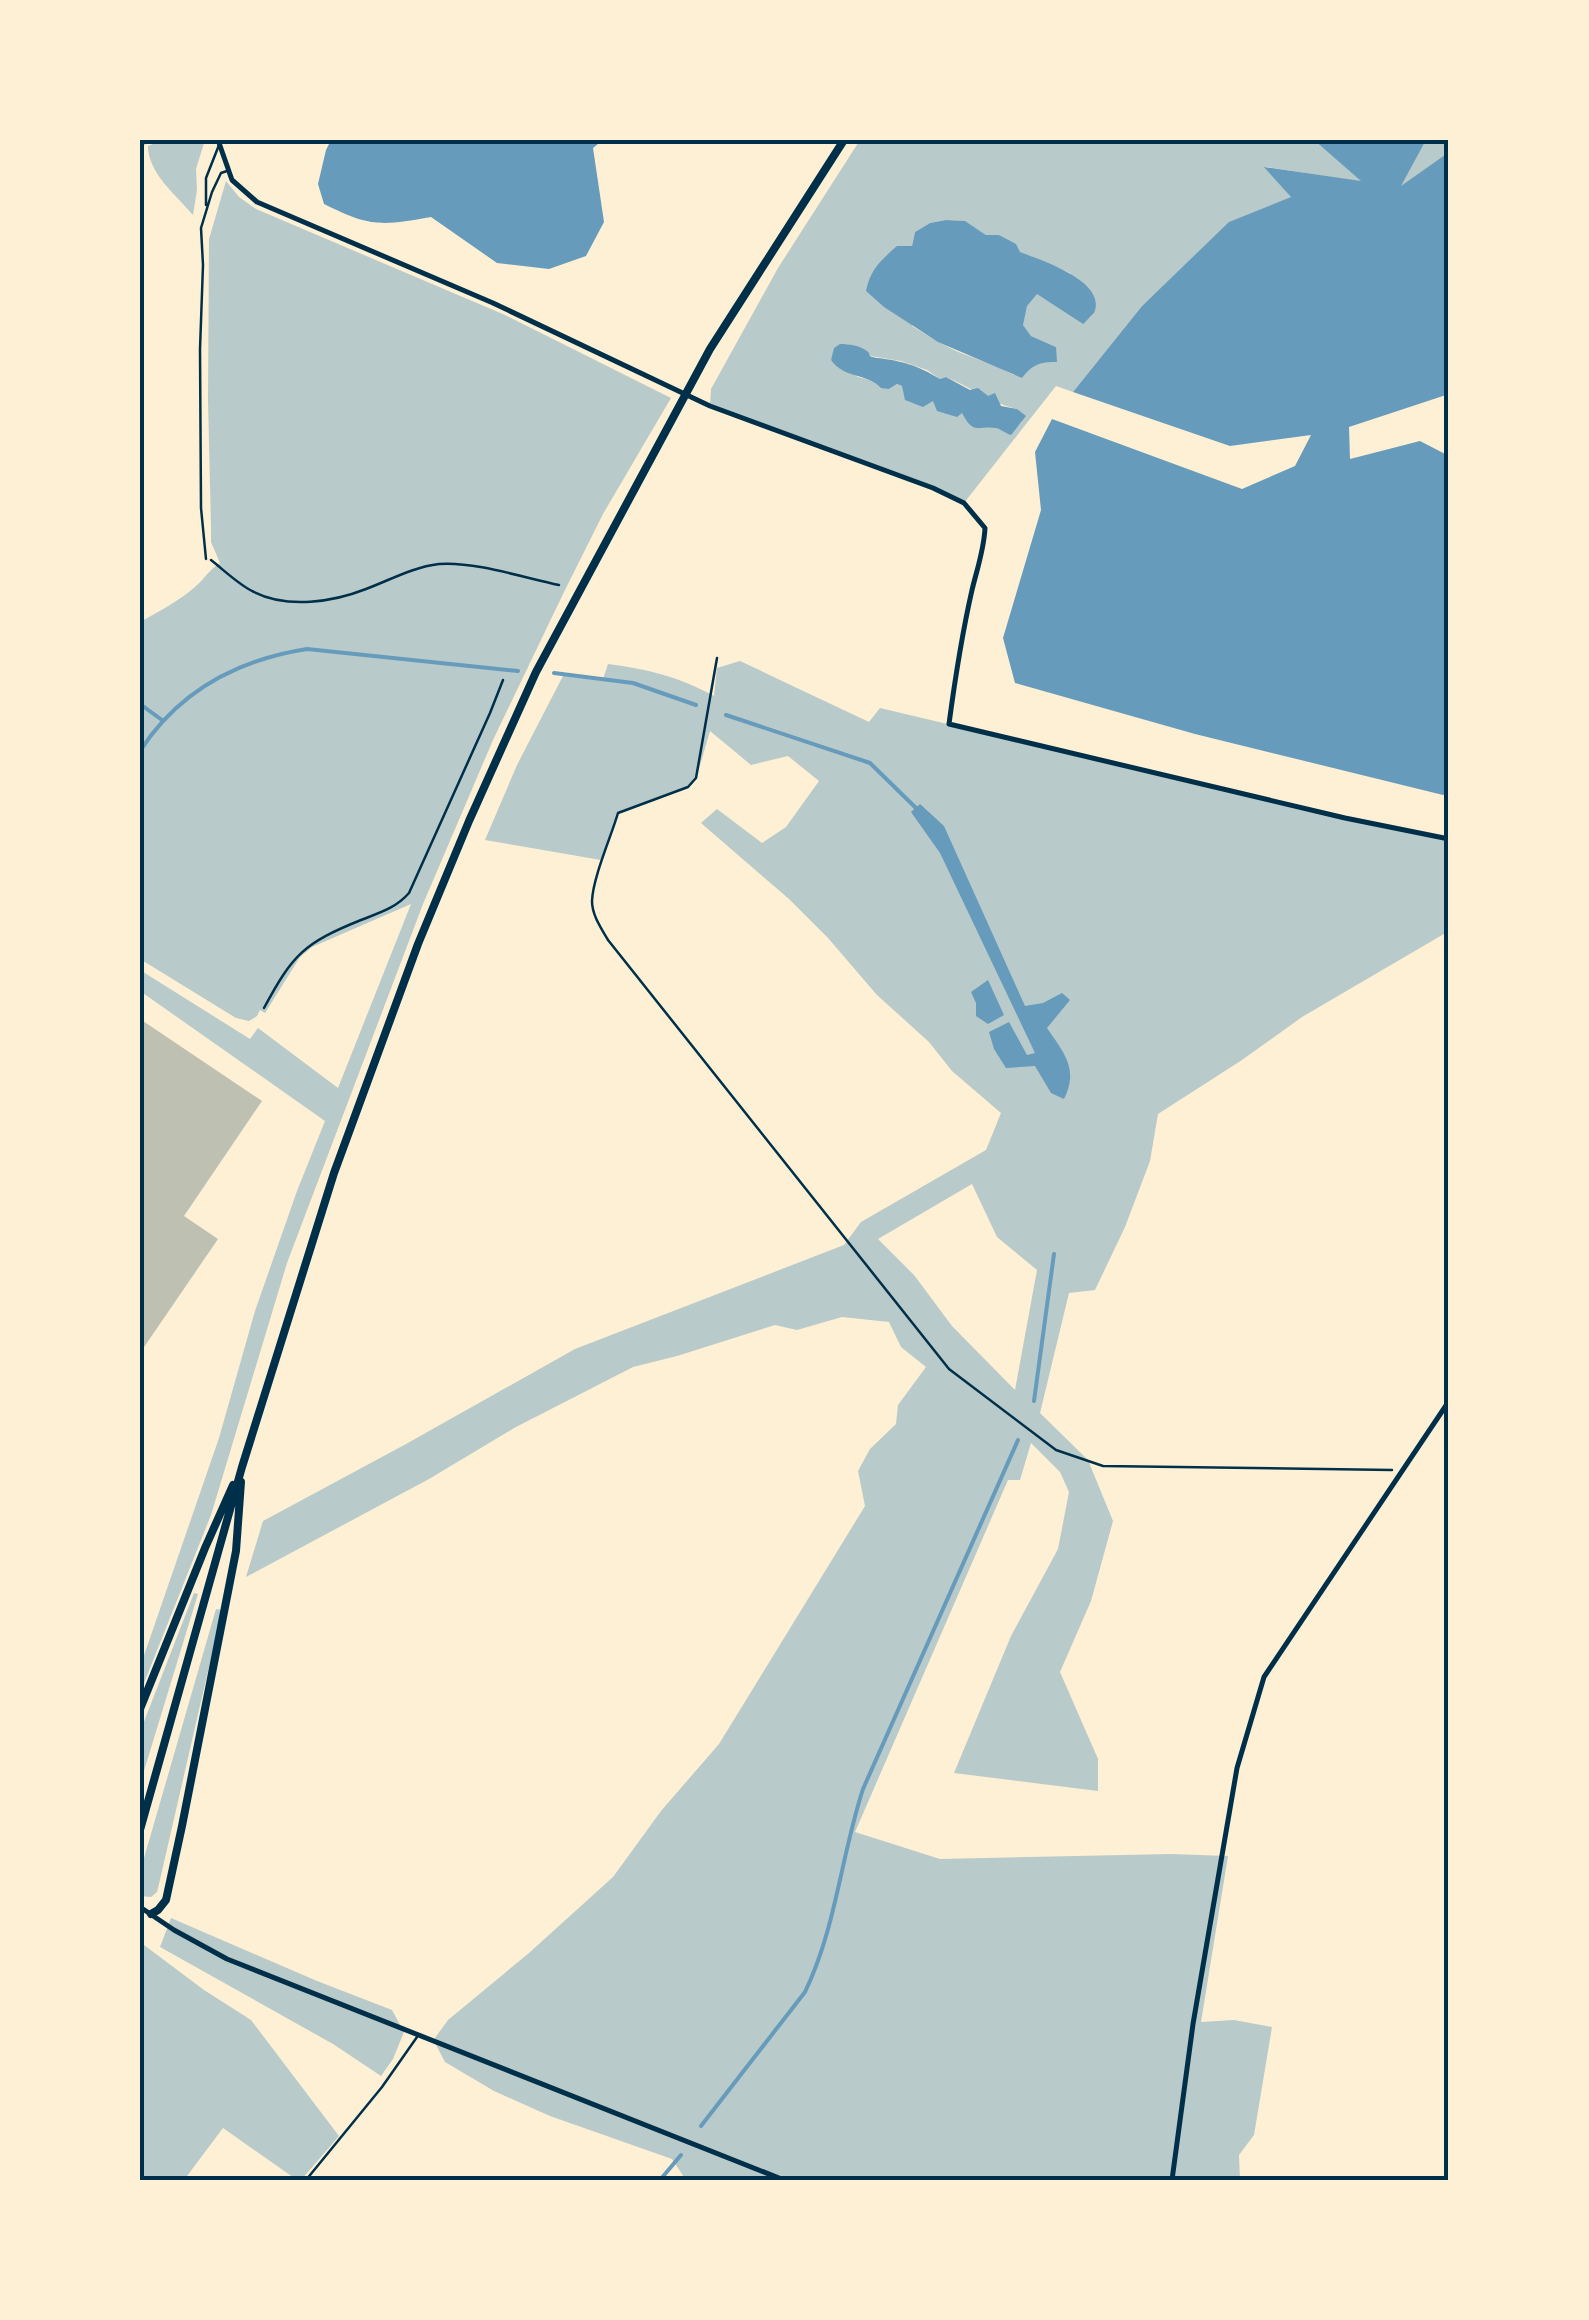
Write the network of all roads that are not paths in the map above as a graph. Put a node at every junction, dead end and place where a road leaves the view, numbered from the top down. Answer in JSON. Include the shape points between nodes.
{"nodes":[{"id":1,"x":844,"y":140,"type":"edge"},
{"id":2,"x":219,"y":141,"type":"edge"},
{"id":3,"x":227,"y":170,"type":"junction"},
{"id":4,"x":206,"y":206,"type":"junction"},
{"id":5,"x":206,"y":559,"type":"road end"},
{"id":6,"x":1449,"y":840,"type":"edge"},
{"id":7,"x":1449,"y":1401,"type":"edge"},
{"id":8,"x":242,"y":1467,"type":"junction"},
{"id":9,"x":140,"y":1709,"type":"edge"},
{"id":10,"x":140,"y":1830,"type":"edge"},
{"id":11,"x":140,"y":1907,"type":"edge"},
{"id":12,"x":151,"y":1914,"type":"junction"},
{"id":13,"x":418,"y":2036,"type":"junction"},
{"id":14,"x":306,"y":2180,"type":"edge"},
{"id":15,"x":784,"y":2180,"type":"edge"},
{"id":16,"x":1172,"y":2180,"type":"edge"}],
"edges":[{"from":1,"to":8,"type":"highway","via":[[710,348],[522,701],[418,944],[334,1173]]},
{"from":2,"to":3,"type":"street"},
{"from":2,"to":4,"type":"lane","via":[[206,178]]},
{"from":3,"to":4,"type":"lane"},
{"from":3,"to":6,"type":"street","via":[[257,202],[494,303],[662,385],[964,503],[985,528],[984,548],[948,724]]},
{"from":4,"to":5,"type":"lane","via":[[200,349]]},
{"from":7,"to":16,"type":"street","via":[[1264,1677],[1237,1768]]},
{"from":8,"to":9,"type":"highway"},
{"from":8,"to":10,"type":"highway"},
{"from":8,"to":12,"type":"highway","via":[[236,1551],[190,1787],[166,1900]]},
{"from":11,"to":12,"type":"street"},
{"from":12,"to":13,"type":"street","via":[[228,1959]]},
{"from":13,"to":14,"type":"lane"},
{"from":13,"to":15,"type":"street"}]}
